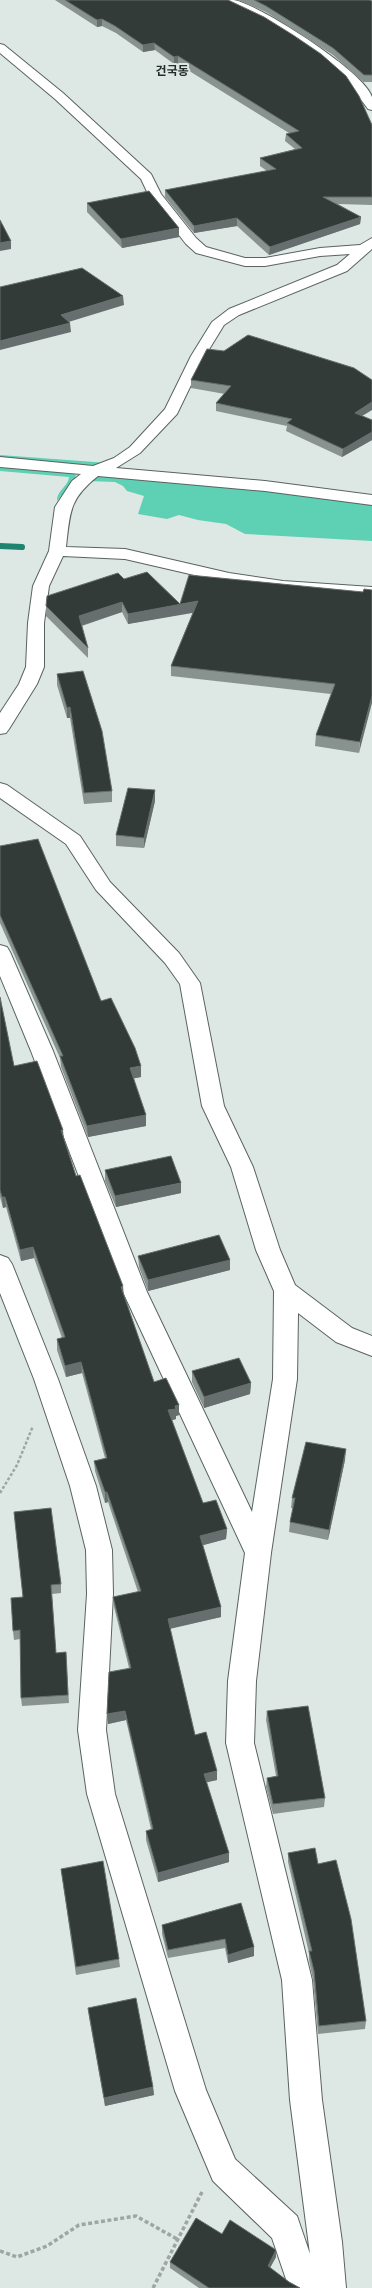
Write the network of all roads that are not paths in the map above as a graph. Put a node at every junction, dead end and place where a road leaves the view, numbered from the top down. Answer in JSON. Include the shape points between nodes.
{"nodes":[{"id":1,"x":227,"y":0,"type":"edge"},
{"id":2,"x":0,"y":47,"type":"edge"},
{"id":3,"x":372,"y":106,"type":"edge"},
{"id":4,"x":368,"y":246,"type":"edge"},
{"id":5,"x":0,"y":462,"type":"edge"},
{"id":6,"x":94,"y":471,"type":"junction"},
{"id":7,"x":372,"y":500,"type":"edge"},
{"id":8,"x":57,"y":551,"type":"junction"},
{"id":9,"x":372,"y":592,"type":"edge"},
{"id":10,"x":0,"y":729,"type":"edge"},
{"id":11,"x":0,"y":789,"type":"edge"},
{"id":12,"x":0,"y":952,"type":"edge"},
{"id":13,"x":0,"y":1264,"type":"edge"},
{"id":14,"x":286,"y":1291,"type":"junction"},
{"id":15,"x":372,"y":1346,"type":"edge"},
{"id":16,"x":258,"y":1553,"type":"junction"},
{"id":17,"x":306,"y":2288,"type":"edge"},
{"id":18,"x":329,"y":2288,"type":"edge"}],
"edges":[{"from":1,"to":3,"type":"street","via":[[255,12],[333,63],[362,90]]},
{"from":2,"to":4,"type":"street","via":[[59,96],[147,177],[154,195],[190,241],[202,250],[245,262],[265,262]]},
{"from":4,"to":6,"type":"street","via":[[342,268],[234,312],[219,322],[198,356],[172,411],[135,450],[119,461]]},
{"from":5,"to":6,"type":"street"},
{"from":6,"to":7,"type":"street","via":[[265,486]]},
{"from":6,"to":8,"type":"street","via":[[78,484],[63,507]]},
{"from":8,"to":9,"type":"street","via":[[125,554],[229,578],[283,586]]},
{"from":8,"to":10,"type":"street","via":[[40,586],[35,667],[28,684]]},
{"from":11,"to":14,"type":"street","via":[[73,840],[103,886],[172,958],[190,983],[213,1106],[242,1168],[268,1250]]},
{"from":12,"to":16,"type":"street","via":[[42,1052],[135,1292]]},
{"from":13,"to":17,"type":"street","via":[[49,1386],[83,1486],[100,1550],[92,1730],[101,1794],[191,2091],[224,2170],[285,2228]]},
{"from":14,"to":15,"type":"street","via":[[344,1335]]},
{"from":14,"to":16,"type":"street","via":[[285,1379]]},
{"from":16,"to":18,"type":"street","via":[[242,1681],[240,1743],[297,1980],[306,2100],[326,2242]]}]}
